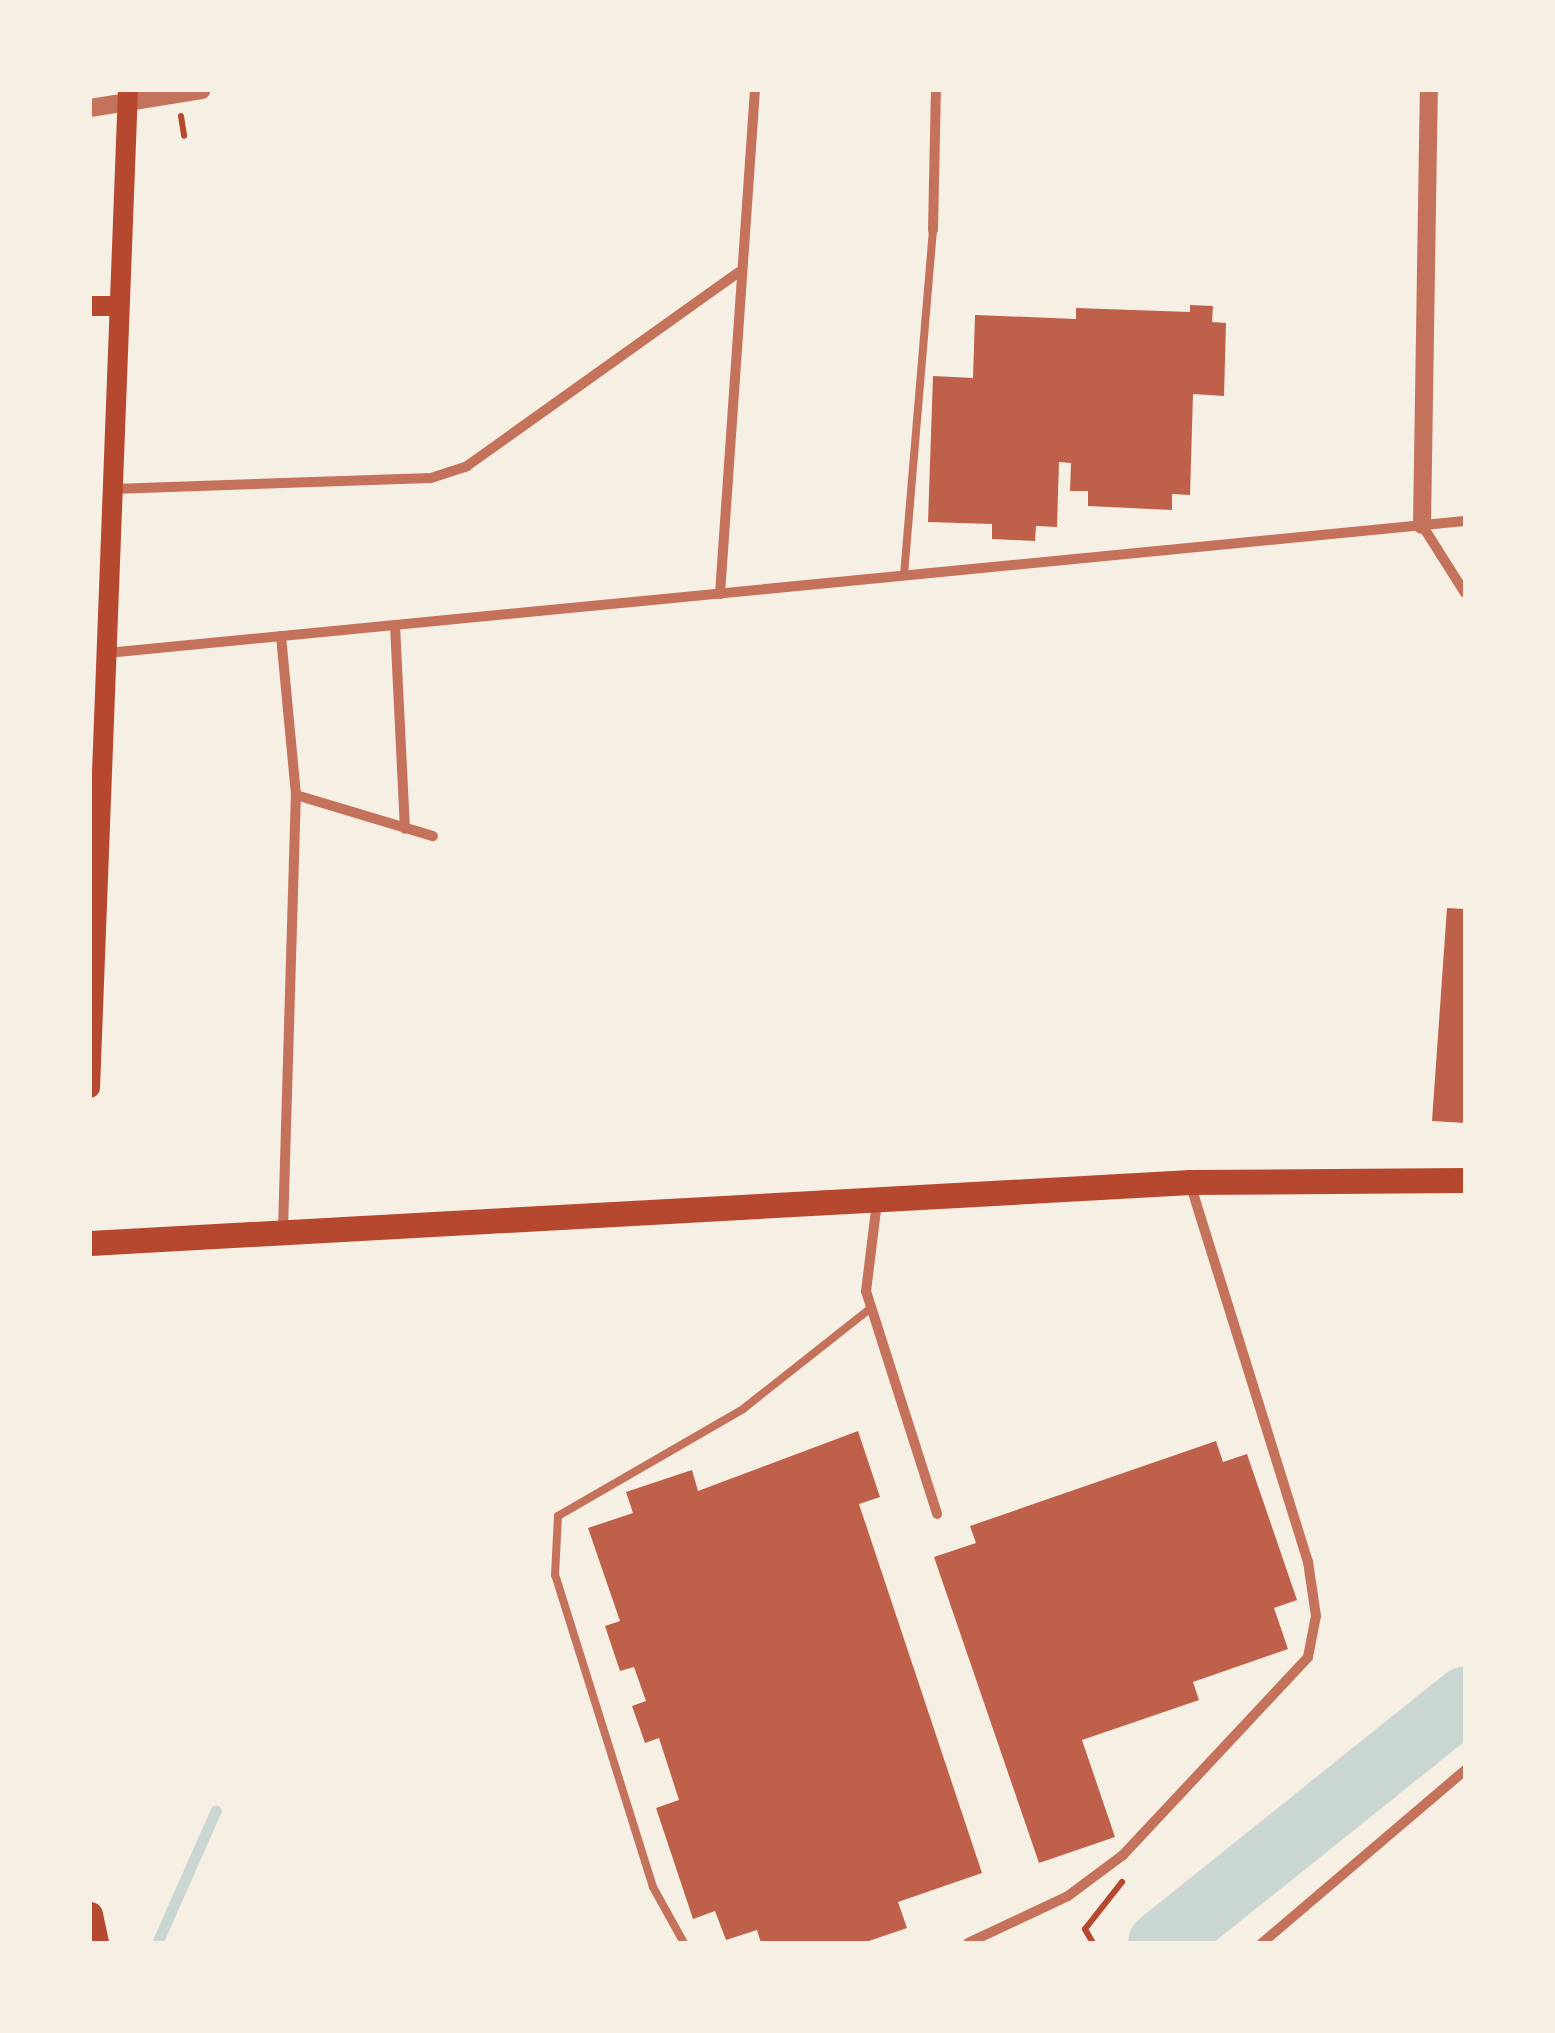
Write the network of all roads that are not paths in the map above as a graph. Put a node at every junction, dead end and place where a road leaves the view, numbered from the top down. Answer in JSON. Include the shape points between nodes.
{"nodes":[{"id":1,"x":202,"y":90,"type":"edge"},
{"id":2,"x":755,"y":90,"type":"edge"},
{"id":3,"x":936,"y":90,"type":"edge"},
{"id":4,"x":1430,"y":90,"type":"edge"},
{"id":5,"x":127,"y":96,"type":"edge"},
{"id":6,"x":90,"y":108,"type":"edge"},
{"id":7,"x":932,"y":230,"type":"joint"},
{"id":8,"x":738,"y":272,"type":"junction"},
{"id":9,"x":90,"y":306,"type":"edge"},
{"id":10,"x":119,"y":306,"type":"junction"},
{"id":11,"x":113,"y":489,"type":"junction"},
{"id":12,"x":1465,"y":521,"type":"edge"},
{"id":13,"x":1422,"y":525,"type":"junction"},
{"id":14,"x":904,"y":575,"type":"junction"},
{"id":15,"x":1465,"y":593,"type":"edge"},
{"id":16,"x":720,"y":594,"type":"junction"},
{"id":17,"x":395,"y":626,"type":"junction"},
{"id":18,"x":281,"y":636,"type":"junction"},
{"id":19,"x":102,"y":654,"type":"junction"},
{"id":20,"x":296,"y":795,"type":"junction"},
{"id":21,"x":405,"y":829,"type":"junction"},
{"id":22,"x":433,"y":836,"type":"dead end"},
{"id":23,"x":90,"y":1088,"type":"edge"},
{"id":24,"x":1465,"y":1180,"type":"edge"},
{"id":25,"x":1190,"y":1182,"type":"junction"},
{"id":26,"x":878,"y":1201,"type":"junction"},
{"id":27,"x":283,"y":1236,"type":"junction"},
{"id":28,"x":90,"y":1243,"type":"edge"},
{"id":29,"x":872,"y":1307,"type":"junction"},
{"id":30,"x":938,"y":1514,"type":"dead end"},
{"id":31,"x":1465,"y":1770,"type":"edge"},
{"id":32,"x":90,"y":1914,"type":"edge"},
{"id":33,"x":96,"y":1943,"type":"edge"},
{"id":34,"x":684,"y":1943,"type":"edge"},
{"id":35,"x":968,"y":1943,"type":"edge"},
{"id":36,"x":1262,"y":1943,"type":"edge"}],
"edges":[{"from":1,"to":5,"type":"street"},
{"from":2,"to":8,"type":"street"},
{"from":3,"to":7,"type":"street"},
{"from":4,"to":13,"type":"street"},
{"from":5,"to":6,"type":"street"},
{"from":5,"to":10,"type":"main road"},
{"from":7,"to":14,"type":"lane"},
{"from":8,"to":11,"type":"street","via":[[467,466],[431,478]]},
{"from":8,"to":16,"type":"street"},
{"from":9,"to":10,"type":"main road"},
{"from":10,"to":11,"type":"main road"},
{"from":11,"to":19,"type":"main road"},
{"from":12,"to":13,"type":"street"},
{"from":13,"to":14,"type":"street"},
{"from":13,"to":15,"type":"street"},
{"from":14,"to":16,"type":"street"},
{"from":16,"to":17,"type":"street"},
{"from":17,"to":18,"type":"street"},
{"from":17,"to":21,"type":"street"},
{"from":18,"to":19,"type":"street"},
{"from":18,"to":20,"type":"street"},
{"from":19,"to":23,"type":"main road"},
{"from":20,"to":21,"type":"street"},
{"from":20,"to":27,"type":"street"},
{"from":21,"to":22,"type":"street"},
{"from":24,"to":25,"type":"main road"},
{"from":25,"to":26,"type":"main road"},
{"from":25,"to":35,"type":"street","via":[[1308,1562],[1316,1616],[1308,1657],[1123,1855],[1068,1896]]},
{"from":26,"to":27,"type":"main road"},
{"from":26,"to":29,"type":"street","via":[[866,1291]]},
{"from":27,"to":28,"type":"main road"},
{"from":29,"to":30,"type":"street"},
{"from":29,"to":34,"type":"lane","via":[[743,1409],[558,1516],[556,1575],[653,1887]]},
{"from":31,"to":36,"type":"street"},
{"from":32,"to":33,"type":"main road"}]}
